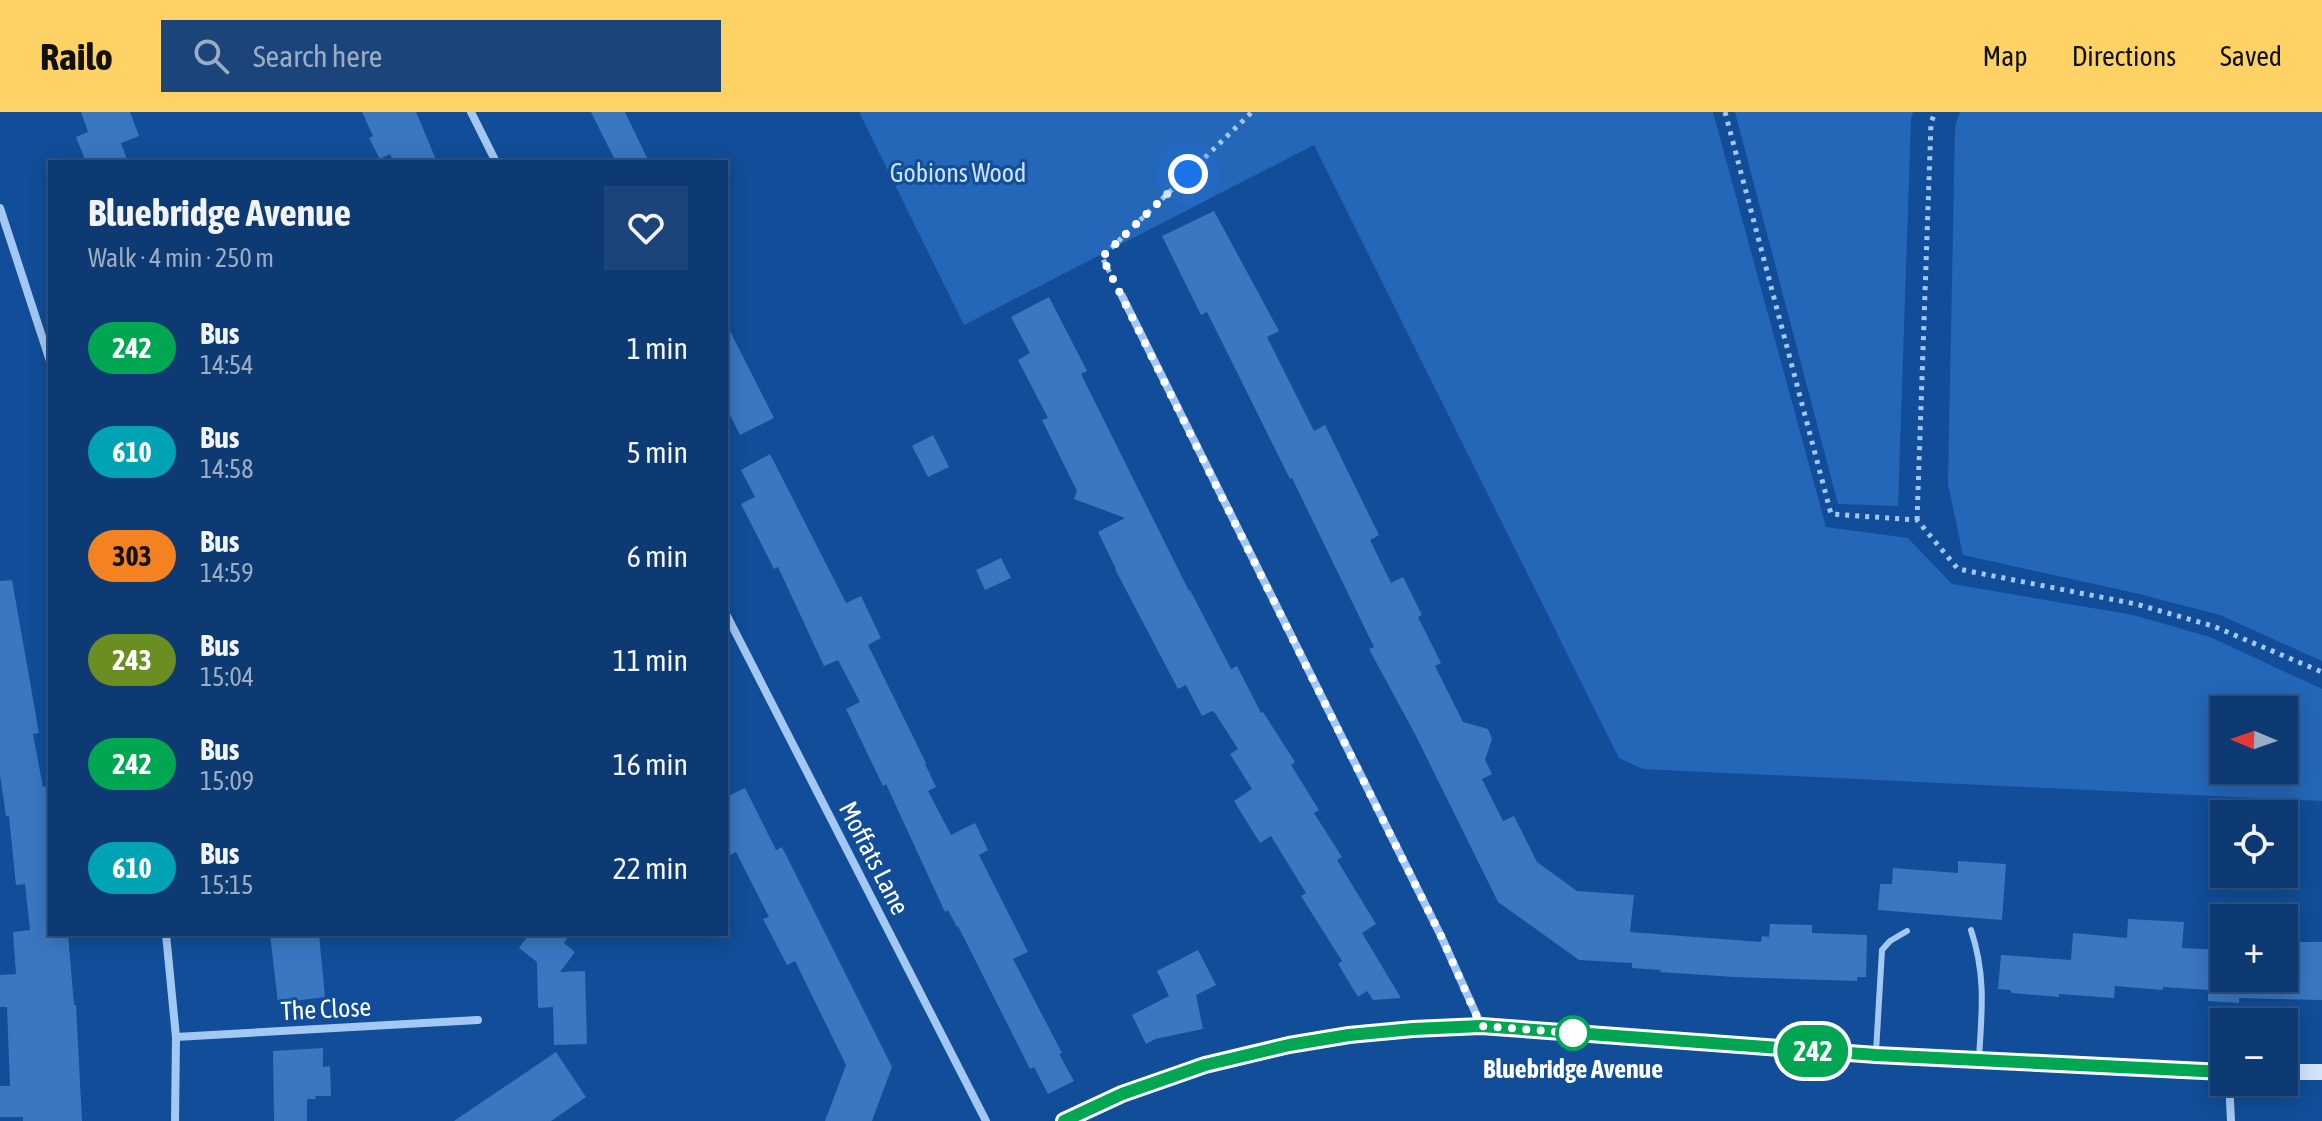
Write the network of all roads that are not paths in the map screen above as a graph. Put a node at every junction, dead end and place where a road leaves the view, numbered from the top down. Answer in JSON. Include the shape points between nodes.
{"nodes":[{"id":1,"x":471,"y":112,"type":"edge"},
{"id":2,"x":495,"y":160,"type":"edge"},
{"id":3,"x":0,"y":208,"type":"edge"},
{"id":4,"x":1122,"y":296,"type":"road end"},
{"id":5,"x":48,"y":355,"type":"edge"},
{"id":6,"x":728,"y":618,"type":"edge"},
{"id":7,"x":1971,"y":930,"type":"dead end"},
{"id":8,"x":1907,"y":931,"type":"dead end"},
{"id":9,"x":166,"y":936,"type":"edge"},
{"id":10,"x":478,"y":1020,"type":"dead end"},
{"id":11,"x":1481,"y":1026,"type":"junction"},
{"id":12,"x":176,"y":1037,"type":"junction"},
{"id":13,"x":1876,"y":1055,"type":"junction"},
{"id":14,"x":1979,"y":1060,"type":"junction"},
{"id":15,"x":2210,"y":1071,"type":"edge"},
{"id":16,"x":2298,"y":1072,"type":"edge"},
{"id":17,"x":2322,"y":1072,"type":"edge"},
{"id":18,"x":2230,"y":1096,"type":"edge"},
{"id":19,"x":175,"y":1121,"type":"edge"},
{"id":20,"x":986,"y":1121,"type":"edge"},
{"id":21,"x":1064,"y":1121,"type":"edge"},
{"id":22,"x":2231,"y":1121,"type":"edge"}],
"edges":[{"from":1,"to":2,"type":"street"},
{"from":3,"to":5,"type":"street"},
{"from":4,"to":11,"type":"street"},
{"from":6,"to":20,"type":"street","name":"Moffats Lane"},
{"from":7,"to":14,"type":"lane","via":[[1983,980]]},
{"from":8,"to":13,"type":"lane","via":[[1882,950]]},
{"from":9,"to":12,"type":"street"},
{"from":10,"to":12,"type":"street","name":"The Close"},
{"from":11,"to":13,"type":"street"},
{"from":11,"to":21,"type":"street","via":[[1349,1035],[1289,1045],[1205,1065]]},
{"from":12,"to":19,"type":"street"},
{"from":13,"to":14,"type":"street"},
{"from":14,"to":15,"type":"street"},
{"from":16,"to":17,"type":"street"},
{"from":18,"to":22,"type":"street"}]}
